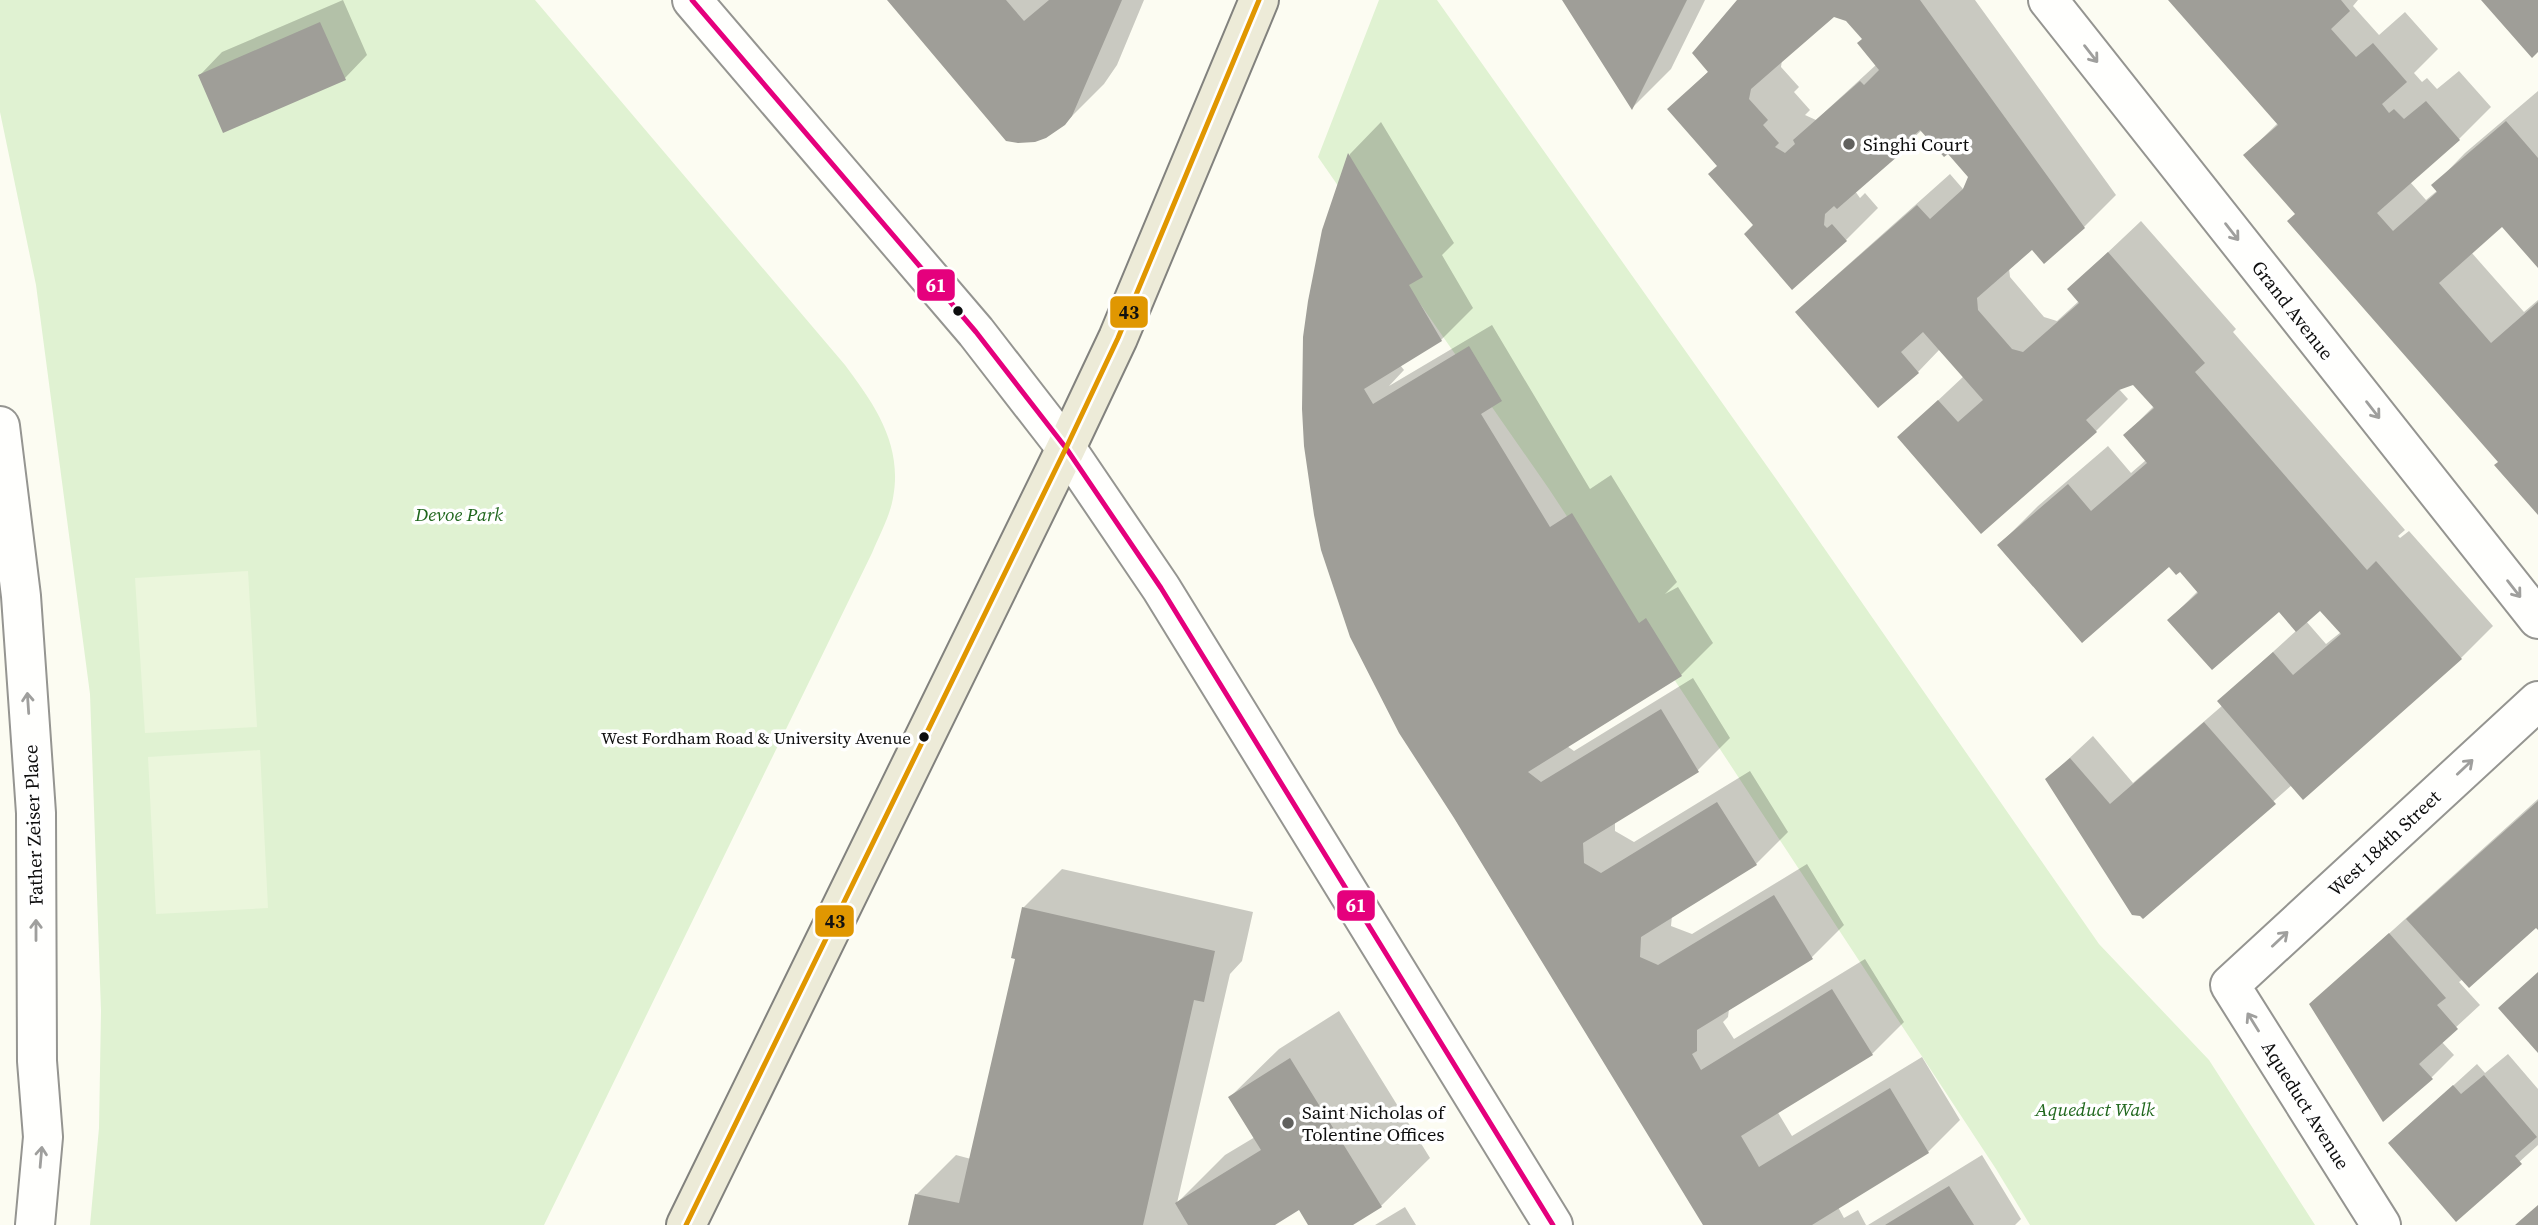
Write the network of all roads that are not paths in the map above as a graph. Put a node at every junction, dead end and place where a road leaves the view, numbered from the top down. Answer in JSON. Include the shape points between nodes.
{"nodes":[{"id":1,"x":692,"y":0,"type":"edge"},
{"id":2,"x":1259,"y":0,"type":"edge"},
{"id":3,"x":2048,"y":0,"type":"edge"},
{"id":4,"x":0,"y":426,"type":"edge"},
{"id":5,"x":1066,"y":448,"type":"junction"},
{"id":6,"x":2538,"y":619,"type":"edge"},
{"id":7,"x":2538,"y":701,"type":"edge"},
{"id":8,"x":2230,"y":985,"type":"joint"},
{"id":9,"x":35,"y":1225,"type":"edge"},
{"id":10,"x":686,"y":1225,"type":"edge"},
{"id":11,"x":1553,"y":1225,"type":"edge"},
{"id":12,"x":2381,"y":1225,"type":"edge"}],
"edges":[{"from":1,"to":5,"type":"street","via":[[976,332]]},
{"from":2,"to":5,"type":"main road","via":[[1118,338]]},
{"from":3,"to":6,"type":"street","name":"Grand Avenue","one_way":true},
{"from":9,"to":4,"type":"street","name":"Father Zeiser Place","one_way":true,"via":[[43,1137],[37,1061],[36,813],[21,596]]},
{"from":5,"to":10,"type":"main road"},
{"from":5,"to":11,"type":"street","via":[[1161,589]]},
{"from":8,"to":7,"type":"street","name":"West 184th Street","one_way":true},
{"from":12,"to":8,"type":"street","name":"Aqueduct Avenue","one_way":true}]}
